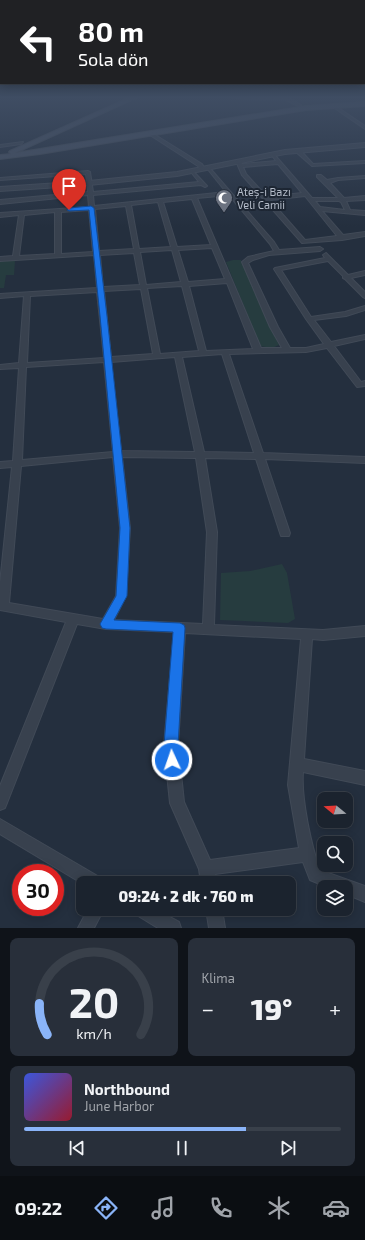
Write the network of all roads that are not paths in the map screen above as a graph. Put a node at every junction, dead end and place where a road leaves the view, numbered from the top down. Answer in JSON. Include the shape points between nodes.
{"nodes":[{"id":1,"x":40,"y":140,"type":"edge"},
{"id":2,"x":41,"y":140,"type":"edge"},
{"id":3,"x":103,"y":140,"type":"edge"},
{"id":4,"x":109,"y":140,"type":"edge"},
{"id":5,"x":161,"y":140,"type":"edge"},
{"id":6,"x":21,"y":142,"type":"dead end"},
{"id":7,"x":37,"y":143,"type":"junction"},
{"id":8,"x":365,"y":145,"type":"edge"},
{"id":9,"x":0,"y":146,"type":"edge"},
{"id":10,"x":58,"y":148,"type":"junction"},
{"id":11,"x":298,"y":151,"type":"junction"},
{"id":12,"x":273,"y":154,"type":"junction"},
{"id":13,"x":4,"y":157,"type":"edge"},
{"id":14,"x":280,"y":162,"type":"junction"},
{"id":15,"x":365,"y":162,"type":"edge"},
{"id":16,"x":239,"y":163,"type":"junction"},
{"id":17,"x":332,"y":164,"type":"junction"},
{"id":18,"x":206,"y":168,"type":"junction"},
{"id":19,"x":337,"y":169,"type":"dead end"},
{"id":20,"x":192,"y":172,"type":"junction"},
{"id":21,"x":341,"y":174,"type":"dead end"},
{"id":22,"x":319,"y":176,"type":"dead end"},
{"id":23,"x":365,"y":177,"type":"edge"},
{"id":24,"x":346,"y":178,"type":"junction"},
{"id":25,"x":0,"y":179,"type":"edge"},
{"id":26,"x":326,"y":182,"type":"junction"},
{"id":27,"x":89,"y":183,"type":"junction"},
{"id":28,"x":203,"y":183,"type":"junction"},
{"id":29,"x":0,"y":189,"type":"edge"},
{"id":30,"x":230,"y":193,"type":"junction"},
{"id":31,"x":91,"y":194,"type":"junction"},
{"id":32,"x":307,"y":194,"type":"junction"},
{"id":33,"x":213,"y":195,"type":"junction"},
{"id":34,"x":194,"y":197,"type":"junction"},
{"id":35,"x":365,"y":198,"type":"edge"},
{"id":36,"x":267,"y":199,"type":"junction"},
{"id":37,"x":341,"y":199,"type":"junction"},
{"id":38,"x":312,"y":200,"type":"junction"},
{"id":39,"x":160,"y":201,"type":"junction"},
{"id":40,"x":0,"y":202,"type":"edge"},
{"id":41,"x":128,"y":204,"type":"junction"},
{"id":42,"x":91,"y":208,"type":"junction"},
{"id":43,"x":320,"y":209,"type":"junction"},
{"id":44,"x":58,"y":210,"type":"junction"},
{"id":45,"x":348,"y":211,"type":"junction"},
{"id":46,"x":22,"y":213,"type":"junction"},
{"id":47,"x":365,"y":213,"type":"edge"},
{"id":48,"x":0,"y":215,"type":"edge"},
{"id":49,"x":365,"y":234,"type":"edge"},
{"id":50,"x":342,"y":238,"type":"junction"},
{"id":51,"x":313,"y":242,"type":"junction"},
{"id":52,"x":215,"y":246,"type":"junction"},
{"id":53,"x":174,"y":248,"type":"junction"},
{"id":54,"x":320,"y":249,"type":"junction"},
{"id":55,"x":135,"y":250,"type":"junction"},
{"id":56,"x":97,"y":252,"type":"junction"},
{"id":57,"x":278,"y":252,"type":"junction"},
{"id":58,"x":58,"y":255,"type":"junction"},
{"id":59,"x":16,"y":258,"type":"junction"},
{"id":60,"x":0,"y":259,"type":"edge"},
{"id":61,"x":329,"y":259,"type":"junction"},
{"id":62,"x":365,"y":273,"type":"edge"},
{"id":63,"x":345,"y":277,"type":"junction"},
{"id":64,"x":230,"y":281,"type":"junction"},
{"id":65,"x":185,"y":284,"type":"junction"},
{"id":66,"x":144,"y":287,"type":"junction"},
{"id":67,"x":101,"y":290,"type":"junction"},
{"id":68,"x":27,"y":294,"type":"junction"},
{"id":69,"x":0,"y":296,"type":"edge"},
{"id":70,"x":365,"y":296,"type":"edge"},
{"id":71,"x":365,"y":308,"type":"edge"},
{"id":72,"x":309,"y":320,"type":"junction"},
{"id":73,"x":365,"y":337,"type":"edge"},
{"id":74,"x":330,"y":345,"type":"junction"},
{"id":75,"x":287,"y":350,"type":"junction"},
{"id":76,"x":258,"y":351,"type":"junction"},
{"id":77,"x":225,"y":352,"type":"junction"},
{"id":78,"x":203,"y":354,"type":"junction"},
{"id":79,"x":178,"y":355,"type":"junction"},
{"id":80,"x":157,"y":357,"type":"junction"},
{"id":81,"x":108,"y":360,"type":"junction"},
{"id":82,"x":23,"y":366,"type":"junction"},
{"id":83,"x":0,"y":367,"type":"edge"},
{"id":84,"x":365,"y":383,"type":"edge"},
{"id":85,"x":118,"y":454,"type":"junction"},
{"id":86,"x":200,"y":456,"type":"junction"},
{"id":87,"x":259,"y":456,"type":"junction"},
{"id":88,"x":365,"y":460,"type":"edge"},
{"id":89,"x":17,"y":464,"type":"junction"},
{"id":90,"x":0,"y":465,"type":"edge"},
{"id":91,"x":285,"y":533,"type":"dead end"},
{"id":92,"x":2,"y":607,"type":"edge"},
{"id":93,"x":73,"y":619,"type":"junction"},
{"id":94,"x":106,"y":624,"type":"junction"},
{"id":95,"x":180,"y":628,"type":"junction"},
{"id":96,"x":208,"y":629,"type":"junction"},
{"id":97,"x":365,"y":631,"type":"edge"},
{"id":98,"x":307,"y":634,"type":"junction"},
{"id":99,"x":297,"y":764,"type":"junction"},
{"id":100,"x":365,"y":778,"type":"edge"},
{"id":101,"x":0,"y":803,"type":"edge"},
{"id":102,"x":0,"y":826,"type":"edge"},
{"id":103,"x":307,"y":854,"type":"junction"},
{"id":104,"x":206,"y":868,"type":"junction"},
{"id":105,"x":84,"y":876,"type":"edge"},
{"id":106,"x":208,"y":876,"type":"edge"},
{"id":107,"x":365,"y":894,"type":"edge"},
{"id":108,"x":92,"y":916,"type":"edge"},
{"id":109,"x":152,"y":916,"type":"edge"},
{"id":110,"x":215,"y":916,"type":"edge"},
{"id":111,"x":86,"y":928,"type":"edge"},
{"id":112,"x":173,"y":928,"type":"edge"},
{"id":113,"x":217,"y":928,"type":"edge"}],
"edges":[{"from":1,"to":13,"type":"main road"},
{"from":2,"to":7,"type":"main road"},
{"from":3,"to":10,"type":"main road"},
{"from":4,"to":10,"type":"main road"},
{"from":5,"to":18,"type":"street"},
{"from":6,"to":9,"type":"street"},
{"from":7,"to":10,"type":"main road","via":[[36,146],[42,148]]},
{"from":7,"to":13,"type":"main road"},
{"from":8,"to":11,"type":"street"},
{"from":10,"to":13,"type":"main road"},
{"from":10,"to":13,"type":"main road"},
{"from":11,"to":12,"type":"street"},
{"from":11,"to":17,"type":"street","via":[[312,165]]},
{"from":12,"to":14,"type":"street"},
{"from":12,"to":16,"type":"street"},
{"from":14,"to":16,"type":"street"},
{"from":14,"to":32,"type":"street"},
{"from":15,"to":17,"type":"street"},
{"from":16,"to":18,"type":"street"},
{"from":16,"to":36,"type":"street","via":[[244,174]]},
{"from":17,"to":19,"type":"street"},
{"from":18,"to":20,"type":"street"},
{"from":18,"to":30,"type":"street"},
{"from":20,"to":27,"type":"street"},
{"from":20,"to":28,"type":"street"},
{"from":21,"to":24,"type":"street"},
{"from":22,"to":26,"type":"street"},
{"from":23,"to":24,"type":"street"},
{"from":24,"to":26,"type":"street"},
{"from":25,"to":27,"type":"street","via":[[88,172]]},
{"from":26,"to":37,"type":"street"},
{"from":27,"to":29,"type":"street"},
{"from":27,"to":31,"type":"street"},
{"from":28,"to":31,"type":"street"},
{"from":28,"to":33,"type":"street"},
{"from":30,"to":33,"type":"street"},
{"from":30,"to":57,"type":"street"},
{"from":31,"to":40,"type":"street"},
{"from":31,"to":42,"type":"street"},
{"from":32,"to":36,"type":"street"},
{"from":32,"to":38,"type":"street"},
{"from":33,"to":34,"type":"street"},
{"from":34,"to":39,"type":"street"},
{"from":34,"to":52,"type":"street"},
{"from":35,"to":37,"type":"street"},
{"from":36,"to":51,"type":"street","via":[[304,242]]},
{"from":37,"to":38,"type":"street"},
{"from":37,"to":45,"type":"street"},
{"from":38,"to":43,"type":"street"},
{"from":39,"to":41,"type":"street"},
{"from":39,"to":53,"type":"street"},
{"from":41,"to":42,"type":"street"},
{"from":41,"to":55,"type":"street"},
{"from":42,"to":44,"type":"street"},
{"from":42,"to":56,"type":"street"},
{"from":43,"to":45,"type":"street"},
{"from":43,"to":50,"type":"street"},
{"from":44,"to":46,"type":"street"},
{"from":44,"to":58,"type":"street"},
{"from":45,"to":47,"type":"street"},
{"from":46,"to":48,"type":"street"},
{"from":46,"to":59,"type":"street"},
{"from":49,"to":50,"type":"street"},
{"from":50,"to":51,"type":"street"},
{"from":51,"to":54,"type":"street"},
{"from":52,"to":53,"type":"street"},
{"from":52,"to":64,"type":"street"},
{"from":53,"to":55,"type":"street"},
{"from":53,"to":65,"type":"street"},
{"from":54,"to":57,"type":"street"},
{"from":54,"to":61,"type":"street"},
{"from":55,"to":56,"type":"street"},
{"from":55,"to":66,"type":"street"},
{"from":56,"to":58,"type":"street"},
{"from":56,"to":67,"type":"street"},
{"from":57,"to":75,"type":"street","via":[[249,258],[246,262],[274,327]]},
{"from":58,"to":59,"type":"street"},
{"from":59,"to":60,"type":"street"},
{"from":61,"to":63,"type":"street"},
{"from":61,"to":72,"type":"street","via":[[276,269]]},
{"from":62,"to":63,"type":"street"},
{"from":63,"to":70,"type":"street"},
{"from":64,"to":65,"type":"street"},
{"from":64,"to":76,"type":"street"},
{"from":65,"to":66,"type":"street"},
{"from":65,"to":78,"type":"street"},
{"from":66,"to":67,"type":"street"},
{"from":66,"to":80,"type":"street"},
{"from":67,"to":68,"type":"street"},
{"from":67,"to":81,"type":"street"},
{"from":68,"to":69,"type":"street"},
{"from":68,"to":82,"type":"street"},
{"from":71,"to":72,"type":"street"},
{"from":72,"to":74,"type":"street"},
{"from":73,"to":74,"type":"street"},
{"from":74,"to":75,"type":"street","via":[[306,350]]},
{"from":74,"to":84,"type":"street","via":[[360,385]]},
{"from":75,"to":76,"type":"street"},
{"from":76,"to":77,"type":"street"},
{"from":77,"to":78,"type":"street"},
{"from":77,"to":87,"type":"street"},
{"from":78,"to":79,"type":"street"},
{"from":79,"to":80,"type":"street"},
{"from":79,"to":86,"type":"street"},
{"from":80,"to":81,"type":"street"},
{"from":81,"to":82,"type":"street"},
{"from":81,"to":85,"type":"street"},
{"from":82,"to":83,"type":"street"},
{"from":82,"to":89,"type":"street"},
{"from":85,"to":86,"type":"street"},
{"from":85,"to":89,"type":"street"},
{"from":85,"to":94,"type":"street","via":[[125,528],[121,596]]},
{"from":86,"to":87,"type":"street"},
{"from":86,"to":96,"type":"street","via":[[212,532]]},
{"from":87,"to":88,"type":"street"},
{"from":87,"to":91,"type":"street"},
{"from":89,"to":90,"type":"street"},
{"from":89,"to":92,"type":"street"},
{"from":92,"to":93,"type":"street"},
{"from":93,"to":94,"type":"street"},
{"from":93,"to":101,"type":"street"},
{"from":94,"to":95,"type":"street"},
{"from":95,"to":96,"type":"street"},
{"from":95,"to":104,"type":"street","via":[[171,745],[176,803]]},
{"from":96,"to":98,"type":"street"},
{"from":97,"to":98,"type":"street"},
{"from":98,"to":99,"type":"street"},
{"from":99,"to":100,"type":"street"},
{"from":99,"to":103,"type":"street","via":[[295,785]]},
{"from":102,"to":105,"type":"street"},
{"from":103,"to":104,"type":"street"},
{"from":103,"to":107,"type":"street","via":[[315,875]]},
{"from":104,"to":106,"type":"street"},
{"from":108,"to":111,"type":"street"},
{"from":109,"to":112,"type":"street"},
{"from":110,"to":113,"type":"street"}]}
